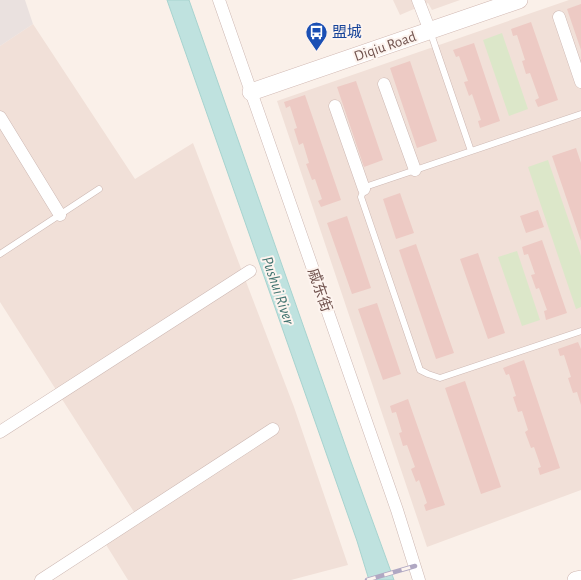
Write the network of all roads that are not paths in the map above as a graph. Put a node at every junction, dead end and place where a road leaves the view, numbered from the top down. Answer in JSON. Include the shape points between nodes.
{"nodes":[{"id":1,"x":219,"y":0,"type":"edge"},
{"id":2,"x":418,"y":0,"type":"edge"},
{"id":3,"x":519,"y":0,"type":"edge"},
{"id":4,"x":559,"y":17,"type":"dead end"},
{"id":5,"x":430,"y":31,"type":"junction"},
{"id":6,"x":581,"y":82,"type":"edge"},
{"id":7,"x":384,"y":84,"type":"dead end"},
{"id":8,"x":251,"y":92,"type":"junction"},
{"id":9,"x":335,"y":106,"type":"dead end"},
{"id":10,"x":581,"y":114,"type":"edge"},
{"id":11,"x":0,"y":117,"type":"edge"},
{"id":12,"x":471,"y":151,"type":"junction"},
{"id":13,"x":415,"y":170,"type":"junction"},
{"id":14,"x":99,"y":189,"type":"dead end"},
{"id":15,"x":364,"y":189,"type":"junction"},
{"id":16,"x":60,"y":215,"type":"junction"},
{"id":17,"x":0,"y":254,"type":"edge"},
{"id":18,"x":250,"y":272,"type":"dead end"},
{"id":19,"x":581,"y":331,"type":"edge"},
{"id":20,"x":273,"y":429,"type":"dead end"},
{"id":21,"x":0,"y":432,"type":"edge"},
{"id":22,"x":581,"y":579,"type":"edge"},
{"id":23,"x":41,"y":580,"type":"edge"},
{"id":24,"x":419,"y":580,"type":"edge"},
{"id":25,"x":576,"y":580,"type":"edge"}],
"edges":[{"from":1,"to":8,"type":"street","name":"戚东街"},
{"from":2,"to":5,"type":"street"},
{"from":3,"to":5,"type":"street","name":"Diqiu Road"},
{"from":4,"to":6,"type":"street"},
{"from":5,"to":8,"type":"street","name":"Diqiu Road"},
{"from":5,"to":12,"type":"lane"},
{"from":7,"to":13,"type":"street"},
{"from":8,"to":24,"type":"street","name":"戚东街"},
{"from":9,"to":15,"type":"street"},
{"from":10,"to":12,"type":"lane"},
{"from":11,"to":16,"type":"street"},
{"from":12,"to":13,"type":"lane"},
{"from":13,"to":15,"type":"lane"},
{"from":14,"to":16,"type":"lane"},
{"from":15,"to":19,"type":"lane","via":[[361,197],[420,370],[440,378]]},
{"from":16,"to":17,"type":"lane"},
{"from":18,"to":21,"type":"street"},
{"from":20,"to":23,"type":"street"},
{"from":22,"to":25,"type":"street"}]}
